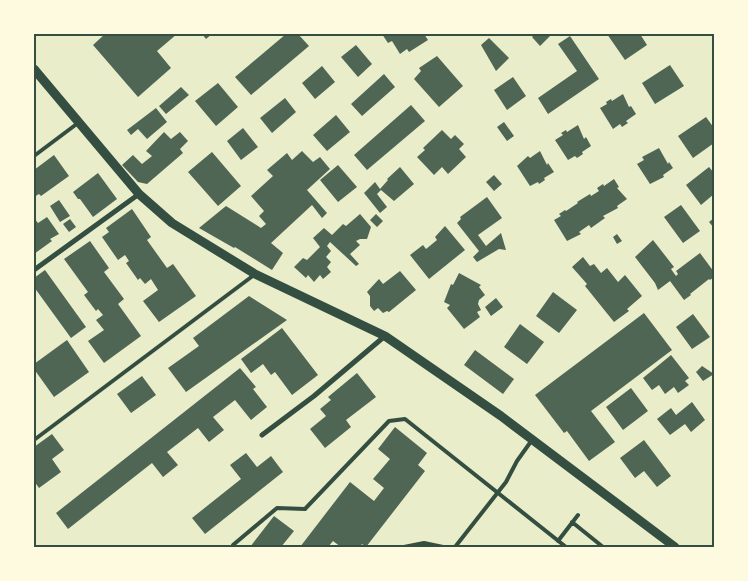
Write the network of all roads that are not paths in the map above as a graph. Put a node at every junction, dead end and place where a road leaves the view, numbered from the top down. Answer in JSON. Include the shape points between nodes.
{"nodes":[{"id":1,"x":34,"y":69,"type":"edge"},
{"id":2,"x":79,"y":123,"type":"junction"},
{"id":3,"x":34,"y":156,"type":"edge"},
{"id":4,"x":139,"y":194,"type":"junction"},
{"id":5,"x":34,"y":270,"type":"edge"},
{"id":6,"x":255,"y":274,"type":"junction"},
{"id":7,"x":385,"y":336,"type":"junction"},
{"id":8,"x":262,"y":435,"type":"dead end"},
{"id":9,"x":34,"y":440,"type":"edge"},
{"id":10,"x":532,"y":440,"type":"junction"},
{"id":11,"x":498,"y":492,"type":"junction"},
{"id":12,"x":578,"y":515,"type":"dead end"},
{"id":13,"x":572,"y":522,"type":"junction"},
{"id":14,"x":558,"y":541,"type":"junction"},
{"id":15,"x":233,"y":547,"type":"edge"},
{"id":16,"x":404,"y":547,"type":"edge"},
{"id":17,"x":443,"y":547,"type":"edge"},
{"id":18,"x":455,"y":547,"type":"edge"},
{"id":19,"x":566,"y":547,"type":"edge"},
{"id":20,"x":603,"y":547,"type":"edge"},
{"id":21,"x":675,"y":547,"type":"edge"}],
"edges":[{"from":1,"to":2,"type":"street"},
{"from":2,"to":3,"type":"lane"},
{"from":2,"to":4,"type":"street"},
{"from":4,"to":5,"type":"street"},
{"from":4,"to":6,"type":"street","via":[[172,223]]},
{"from":6,"to":7,"type":"street"},
{"from":6,"to":9,"type":"lane"},
{"from":7,"to":8,"type":"street"},
{"from":7,"to":10,"type":"street"},
{"from":10,"to":11,"type":"lane"},
{"from":10,"to":21,"type":"street"},
{"from":11,"to":14,"type":"lane"},
{"from":11,"to":15,"type":"lane","via":[[405,419],[389,421],[305,508],[277,508]]},
{"from":11,"to":18,"type":"lane"},
{"from":12,"to":13,"type":"lane"},
{"from":13,"to":14,"type":"lane"},
{"from":13,"to":20,"type":"lane"},
{"from":14,"to":19,"type":"lane"},
{"from":16,"to":17,"type":"lane","via":[[424,543]]}]}
